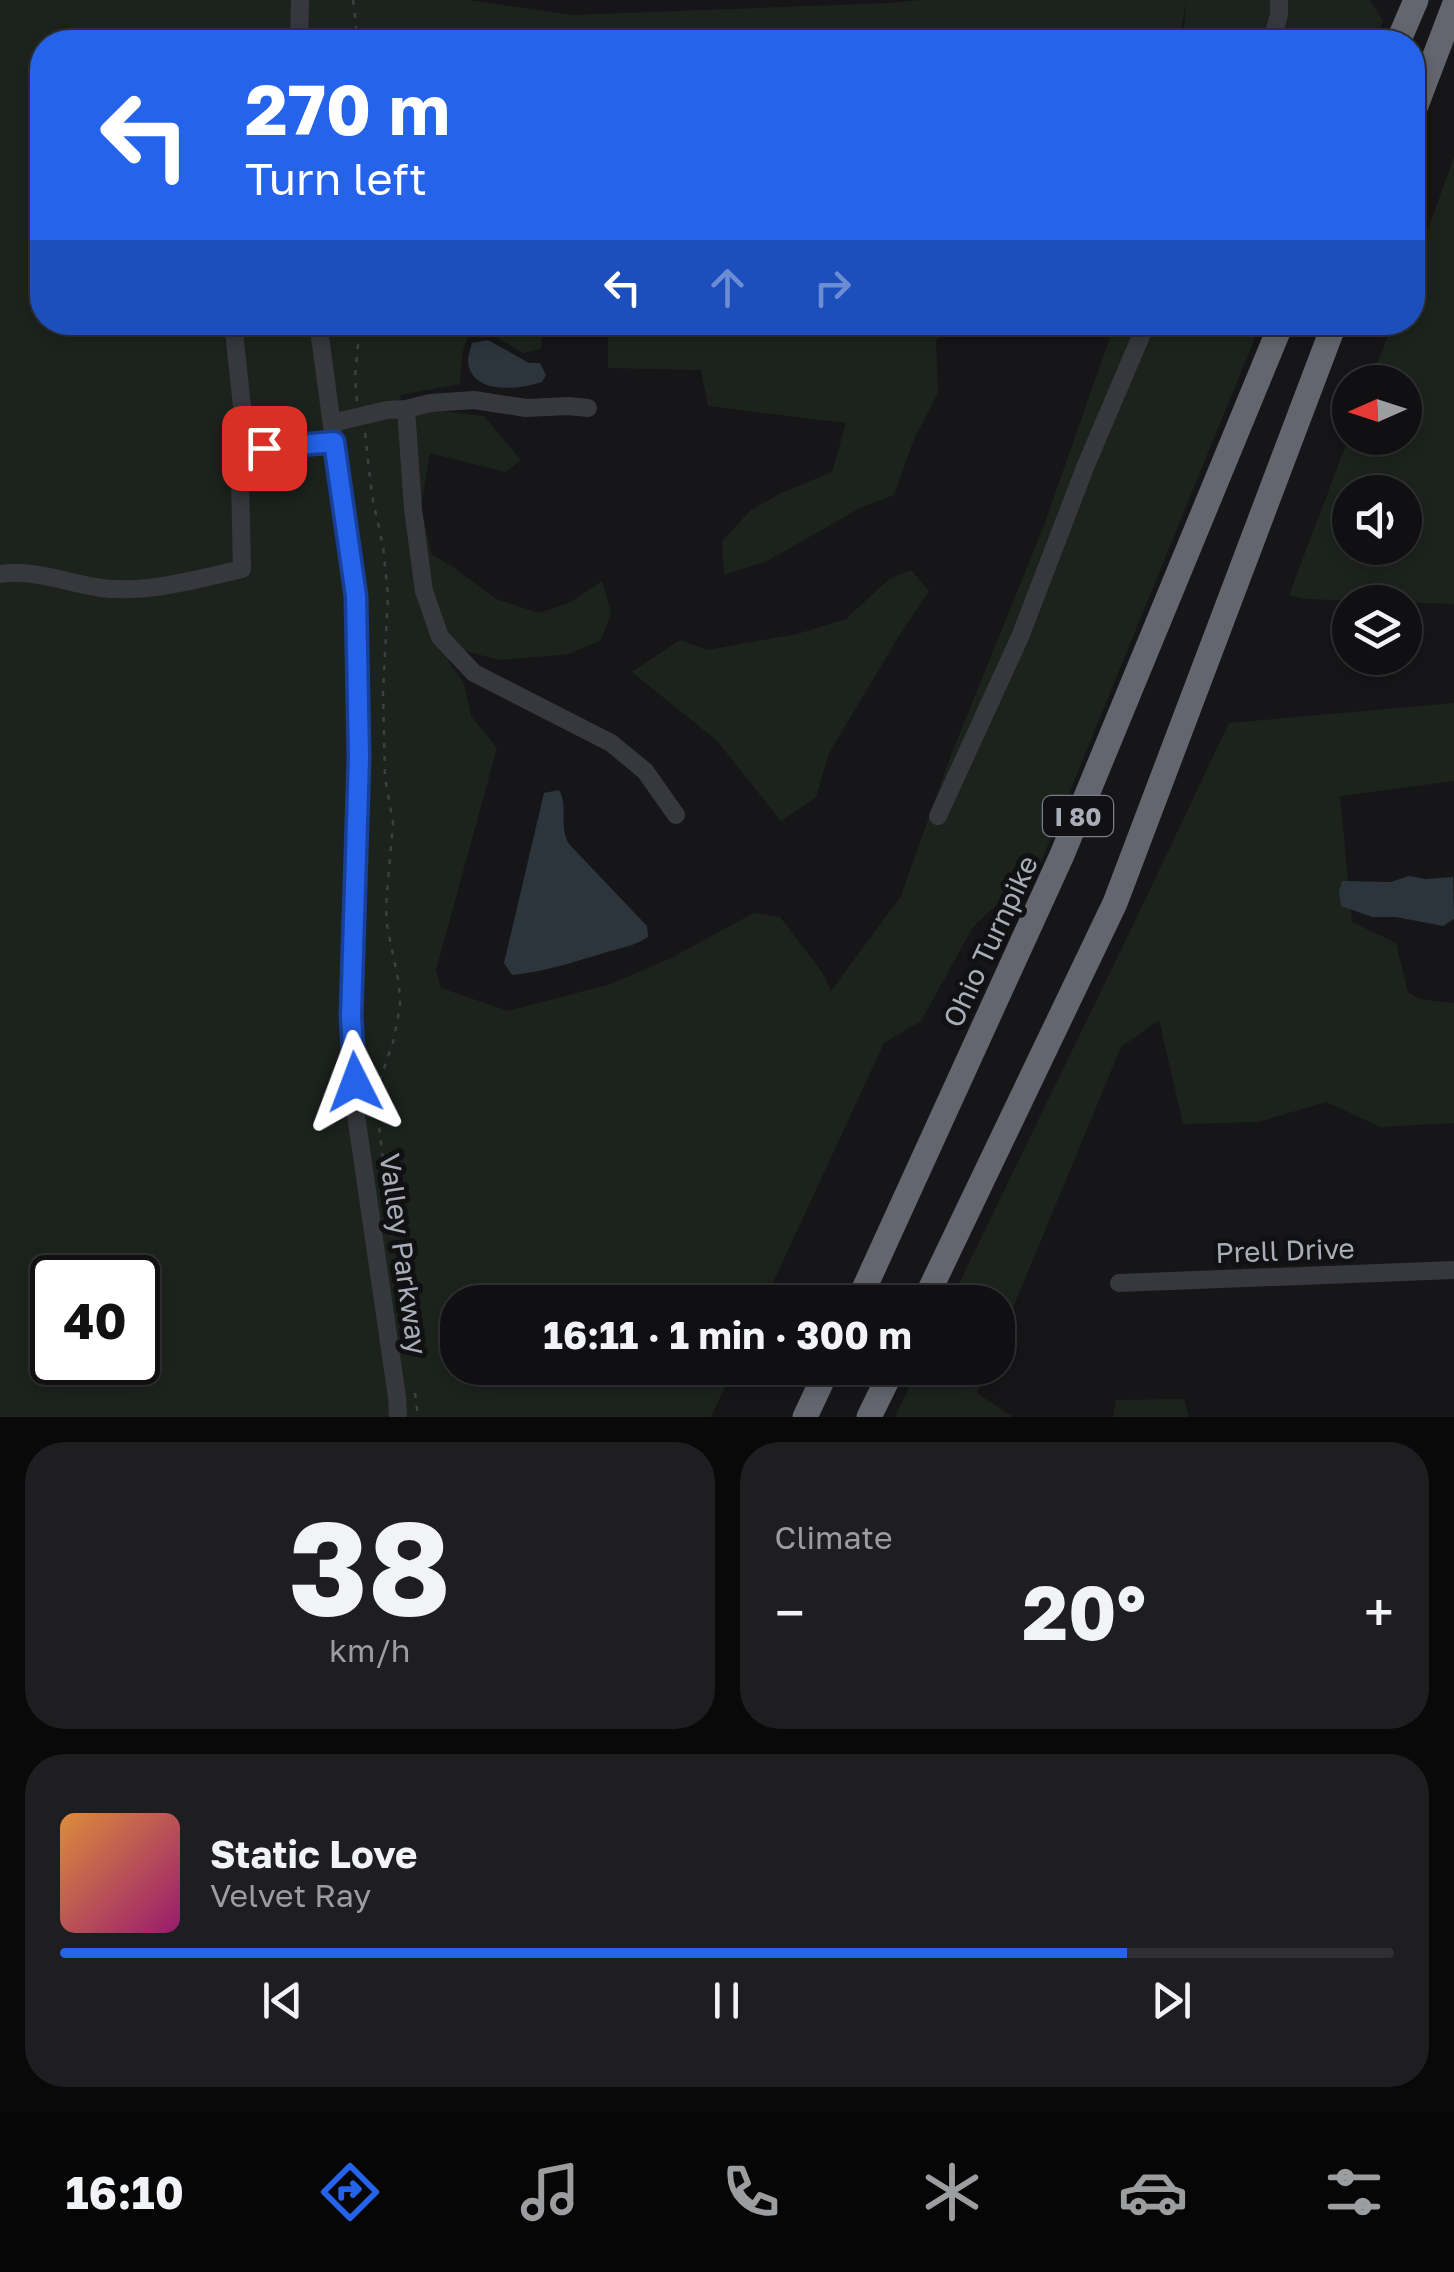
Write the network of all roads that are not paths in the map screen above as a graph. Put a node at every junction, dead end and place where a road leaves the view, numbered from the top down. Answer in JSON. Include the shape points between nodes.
{"nodes":[{"id":1,"x":300,"y":0,"type":"edge"},
{"id":2,"x":1279,"y":0,"type":"edge"},
{"id":3,"x":1416,"y":0,"type":"edge"},
{"id":4,"x":1454,"y":6,"type":"edge"},
{"id":5,"x":299,"y":30,"type":"edge"},
{"id":6,"x":1275,"y":30,"type":"edge"},
{"id":7,"x":1403,"y":30,"type":"edge"},
{"id":8,"x":1425,"y":82,"type":"edge"},
{"id":9,"x":234,"y":335,"type":"edge"},
{"id":10,"x":320,"y":335,"type":"edge"},
{"id":11,"x":1141,"y":335,"type":"edge"},
{"id":12,"x":1277,"y":335,"type":"edge"},
{"id":13,"x":1329,"y":335,"type":"edge"},
{"id":14,"x":588,"y":408,"type":"dead end"},
{"id":15,"x":406,"y":409,"type":"junction"},
{"id":16,"x":333,"y":433,"type":"junction"},
{"id":17,"x":246,"y":444,"type":"junction"},
{"id":18,"x":0,"y":574,"type":"edge"},
{"id":19,"x":676,"y":815,"type":"dead end"},
{"id":20,"x":938,"y":816,"type":"dead end"},
{"id":21,"x":1454,"y":1270,"type":"edge"},
{"id":22,"x":1119,"y":1284,"type":"dead end"},
{"id":23,"x":866,"y":1285,"type":"edge"},
{"id":24,"x":932,"y":1285,"type":"edge"},
{"id":25,"x":820,"y":1385,"type":"edge"},
{"id":26,"x":885,"y":1385,"type":"edge"},
{"id":27,"x":398,"y":1417,"type":"edge"},
{"id":28,"x":805,"y":1417,"type":"edge"},
{"id":29,"x":870,"y":1417,"type":"edge"}],
"edges":[{"from":1,"to":5,"type":"street"},
{"from":2,"to":6,"type":"street"},
{"from":3,"to":7,"type":"highway"},
{"from":4,"to":8,"type":"highway"},
{"from":9,"to":17,"type":"street"},
{"from":10,"to":16,"type":"street","name":"Valley Parkway"},
{"from":11,"to":20,"type":"street","via":[[1020,637]]},
{"from":12,"to":23,"type":"highway","name":"Ohio Turnpike","number":"I 80","via":[[1062,854]]},
{"from":13,"to":24,"type":"highway","number":"I 80","via":[[1115,904]]},
{"from":14,"to":15,"type":"street","via":[[474,400]]},
{"from":15,"to":16,"type":"street","via":[[361,417]]},
{"from":15,"to":19,"type":"street","via":[[424,591],[440,637],[474,673],[611,743],[644,771]]},
{"from":16,"to":17,"type":"street","via":[[264,448]]},
{"from":16,"to":27,"type":"street","name":"Valley Parkway","via":[[356,596],[356,1115]]},
{"from":17,"to":18,"type":"street","via":[[242,570],[105,589],[21,571]]},
{"from":21,"to":22,"type":"street","name":"Prell Drive"},
{"from":25,"to":28,"type":"highway"},
{"from":26,"to":29,"type":"highway"}]}
